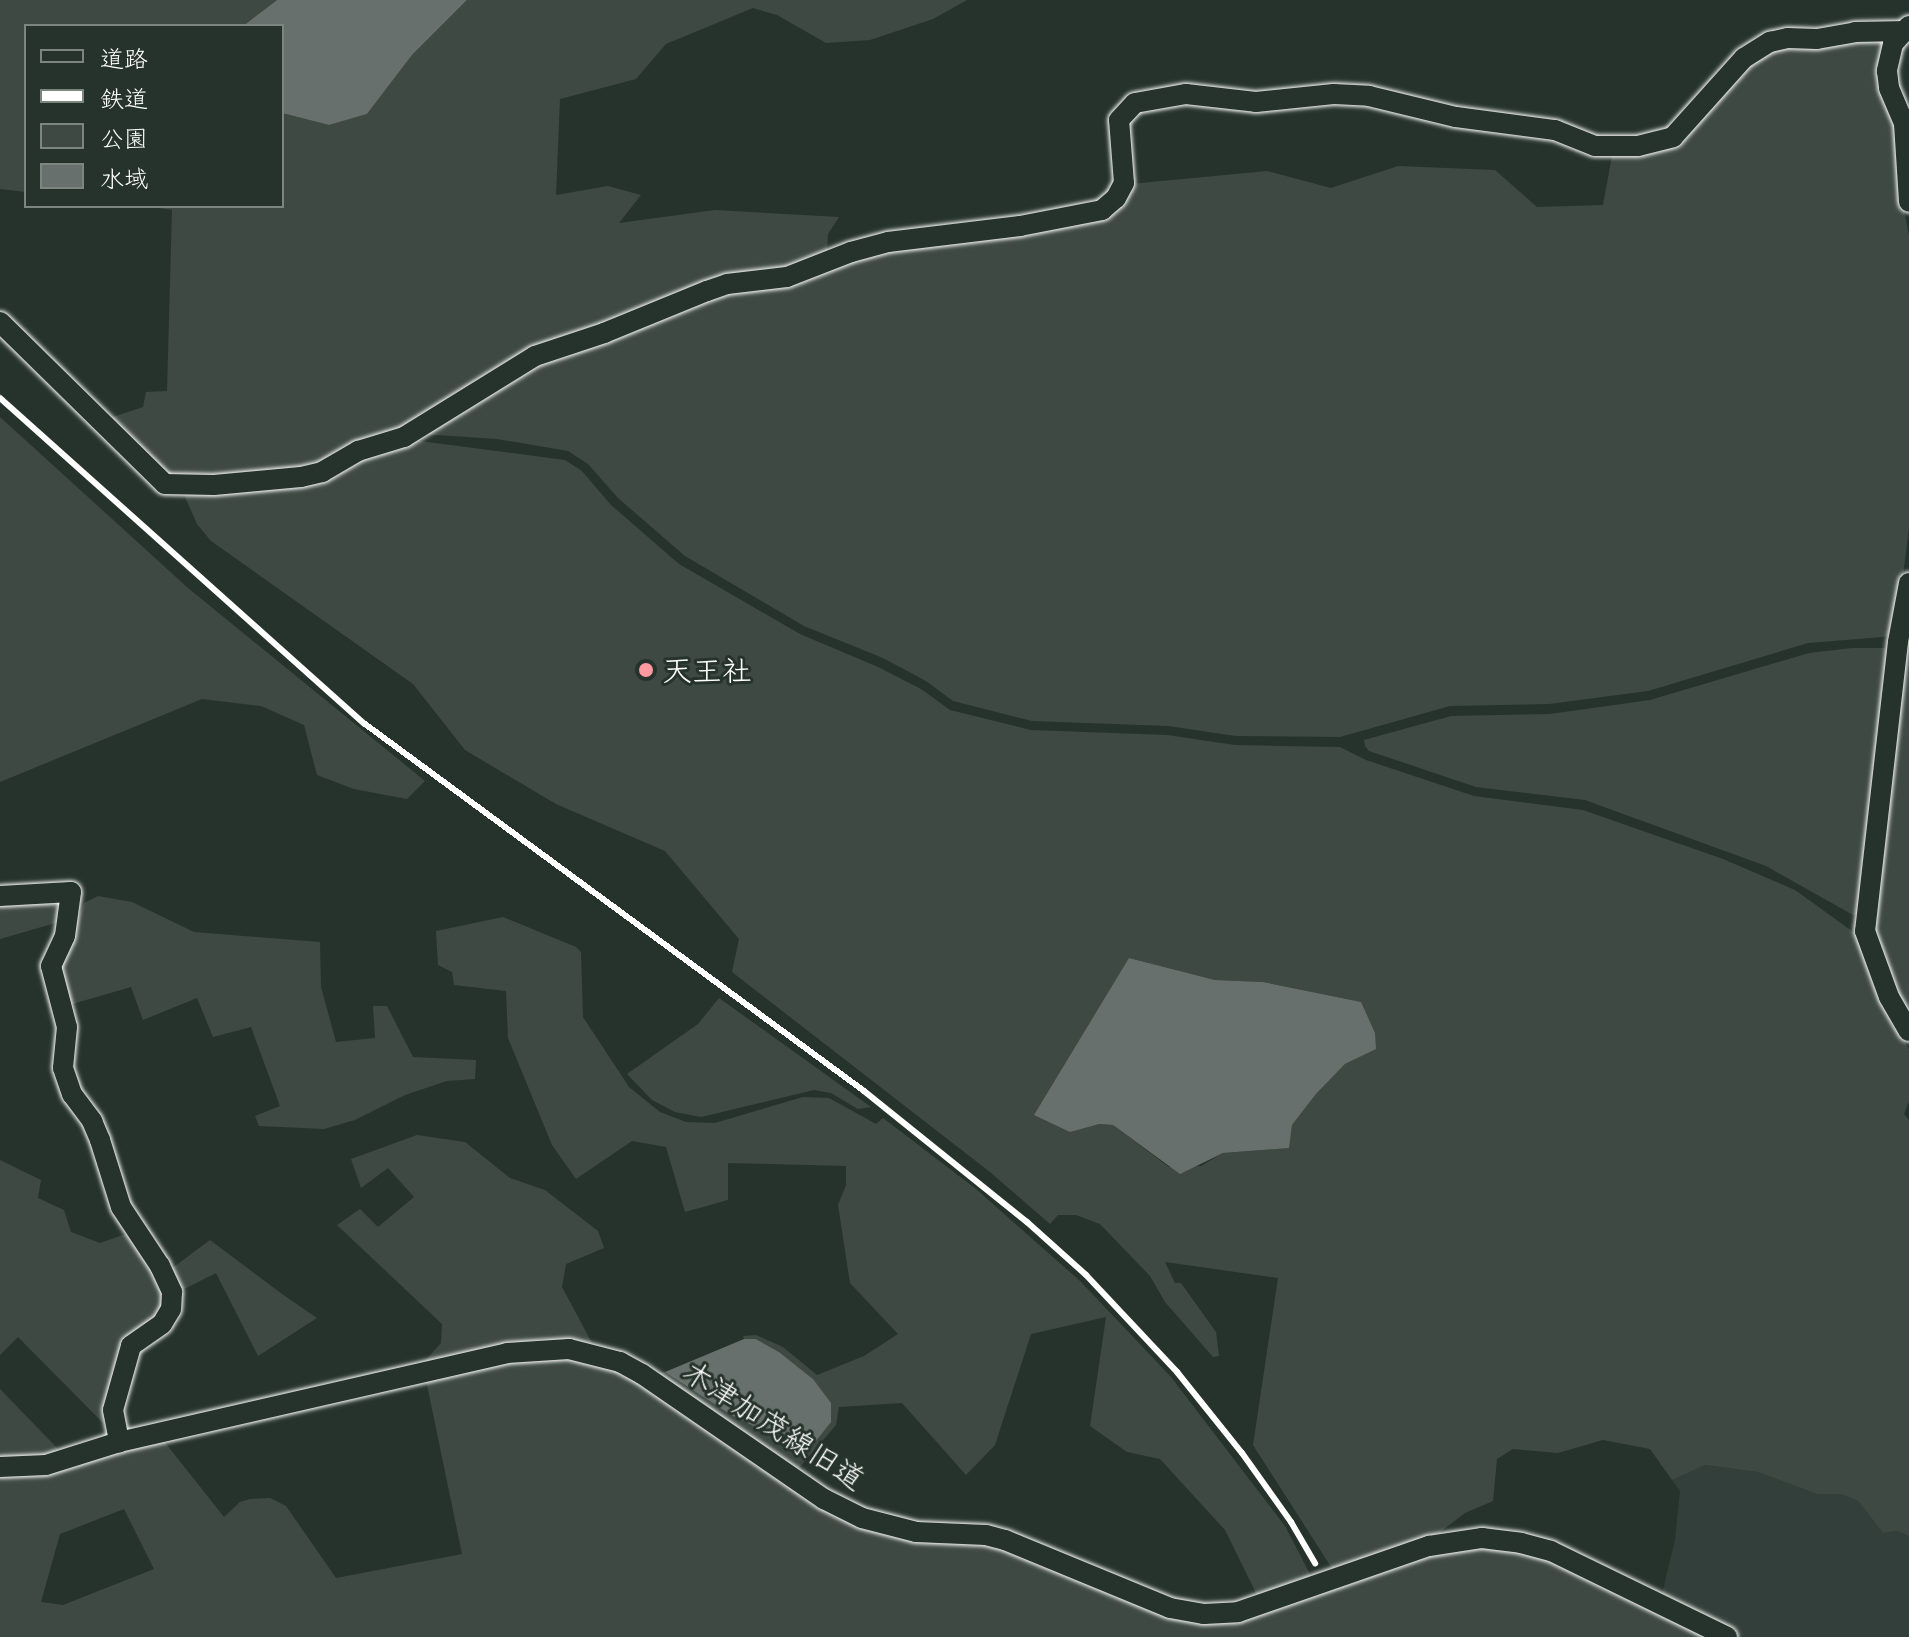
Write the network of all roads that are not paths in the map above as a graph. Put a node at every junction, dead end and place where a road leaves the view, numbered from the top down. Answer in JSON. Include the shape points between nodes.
{"nodes":[{"id":1,"x":1908,"y":28,"type":"edge"},
{"id":2,"x":1909,"y":202,"type":"edge"},
{"id":3,"x":0,"y":322,"type":"edge"},
{"id":4,"x":1909,"y":583,"type":"edge"},
{"id":5,"x":0,"y":896,"type":"edge"},
{"id":6,"x":1909,"y":1031,"type":"edge"},
{"id":7,"x":119,"y":1442,"type":"junction"},
{"id":8,"x":0,"y":1467,"type":"edge"},
{"id":9,"x":1727,"y":1637,"type":"edge"}],
"edges":[{"from":1,"to":2,"type":"street","via":[[1893,44],[1887,71],[1904,124]]},
{"from":1,"to":3,"type":"street","via":[[1770,42],[1744,58],[1673,137],[1638,146],[1595,146],[1532,125],[1456,117],[1369,96],[1256,102],[1186,94],[1135,103],[1119,120],[1124,183],[1102,210],[888,242],[787,277],[717,287],[535,356],[404,437],[301,477],[165,484]]},
{"from":4,"to":6,"type":"street","via":[[1865,931],[1889,997]]},
{"from":5,"to":7,"type":"street","via":[[71,892],[68,924],[51,966],[67,1027],[63,1068],[100,1140],[121,1207],[172,1292],[167,1317],[131,1346],[113,1410]]},
{"from":7,"to":8,"type":"street","name":"木津加茂線旧道","via":[[46,1465]]},
{"from":7,"to":9,"type":"street","name":"木津加茂線旧道","via":[[507,1353],[569,1349],[620,1362],[642,1374],[824,1499],[862,1518],[908,1531],[1005,1540],[1170,1608],[1238,1612],[1429,1546],[1482,1538],[1551,1551]]}]}
